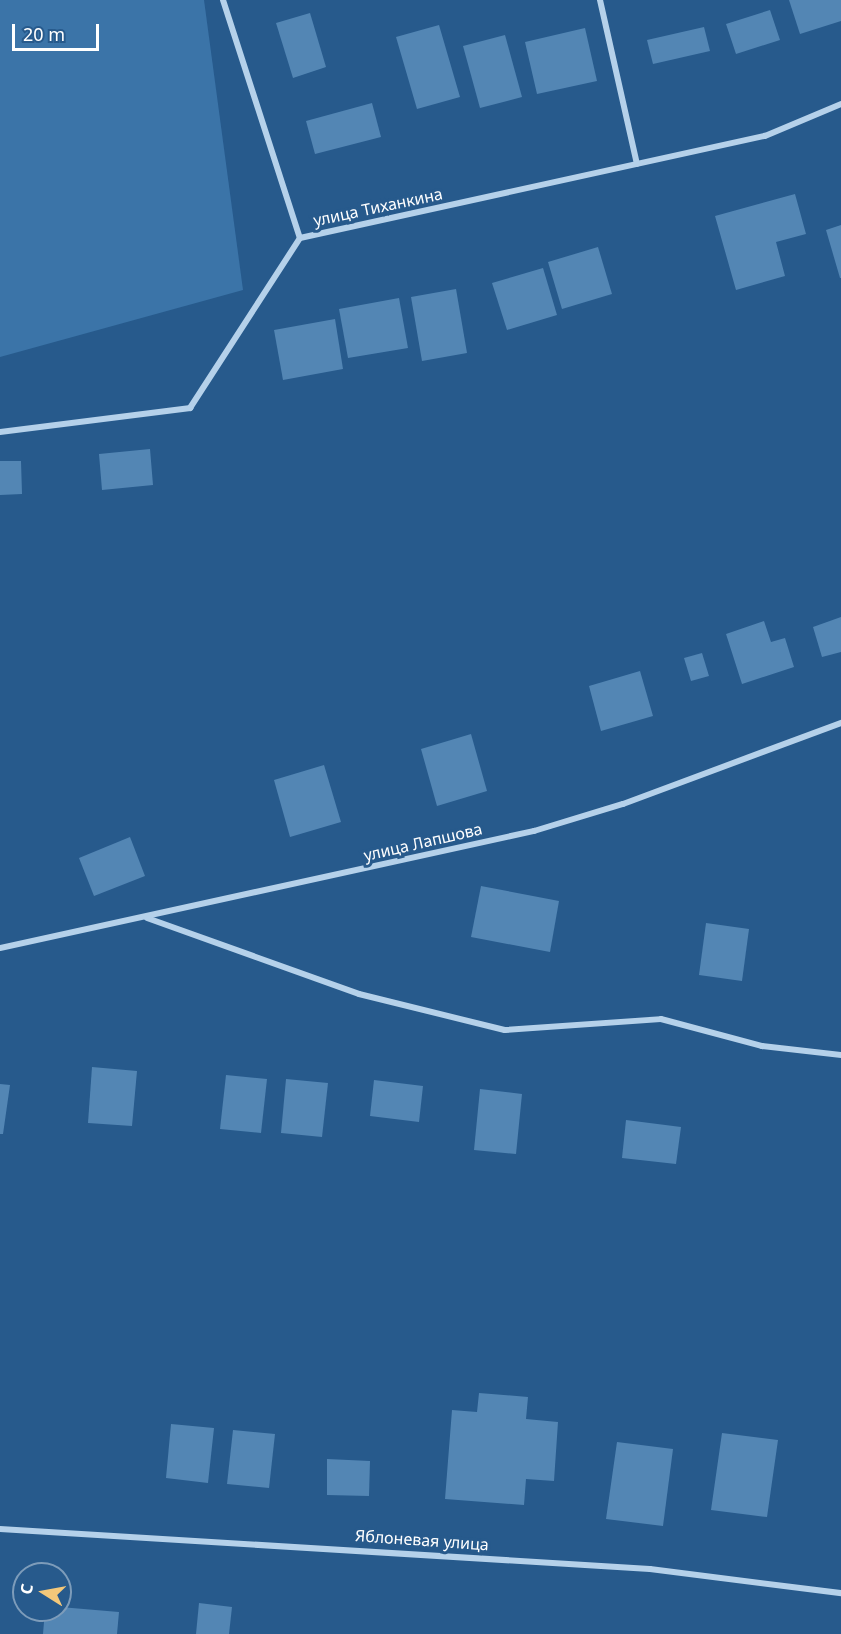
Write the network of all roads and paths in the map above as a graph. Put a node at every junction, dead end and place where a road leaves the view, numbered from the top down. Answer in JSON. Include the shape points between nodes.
{"nodes":[{"id":1,"x":223,"y":0,"type":"edge"},
{"id":2,"x":600,"y":0,"type":"edge"},
{"id":3,"x":841,"y":104,"type":"edge"},
{"id":4,"x":637,"y":164,"type":"junction"},
{"id":5,"x":300,"y":238,"type":"junction"},
{"id":6,"x":0,"y":432,"type":"edge"},
{"id":7,"x":841,"y":723,"type":"edge"},
{"id":8,"x":146,"y":918,"type":"junction"},
{"id":9,"x":0,"y":948,"type":"edge"},
{"id":10,"x":841,"y":1055,"type":"edge"},
{"id":11,"x":0,"y":1529,"type":"edge"},
{"id":12,"x":841,"y":1593,"type":"edge"}],
"edges":[{"from":1,"to":5,"type":"street"},
{"from":2,"to":4,"type":"street"},
{"from":3,"to":4,"type":"street","name":"улица Тиханкина","via":[[765,136]]},
{"from":4,"to":5,"type":"street","name":"улица Тиханкина"},
{"from":5,"to":6,"type":"street","name":"улица Тиханкина","via":[[190,408]]},
{"from":7,"to":8,"type":"street","name":"улица Лапшова","via":[[623,804],[534,831]]},
{"from":8,"to":9,"type":"street","name":"улица Лапшова"},
{"from":8,"to":10,"type":"street","via":[[359,994],[505,1030],[661,1019],[762,1046]]},
{"from":11,"to":12,"type":"street","name":"Яблоневая улица","via":[[650,1569]]}]}
